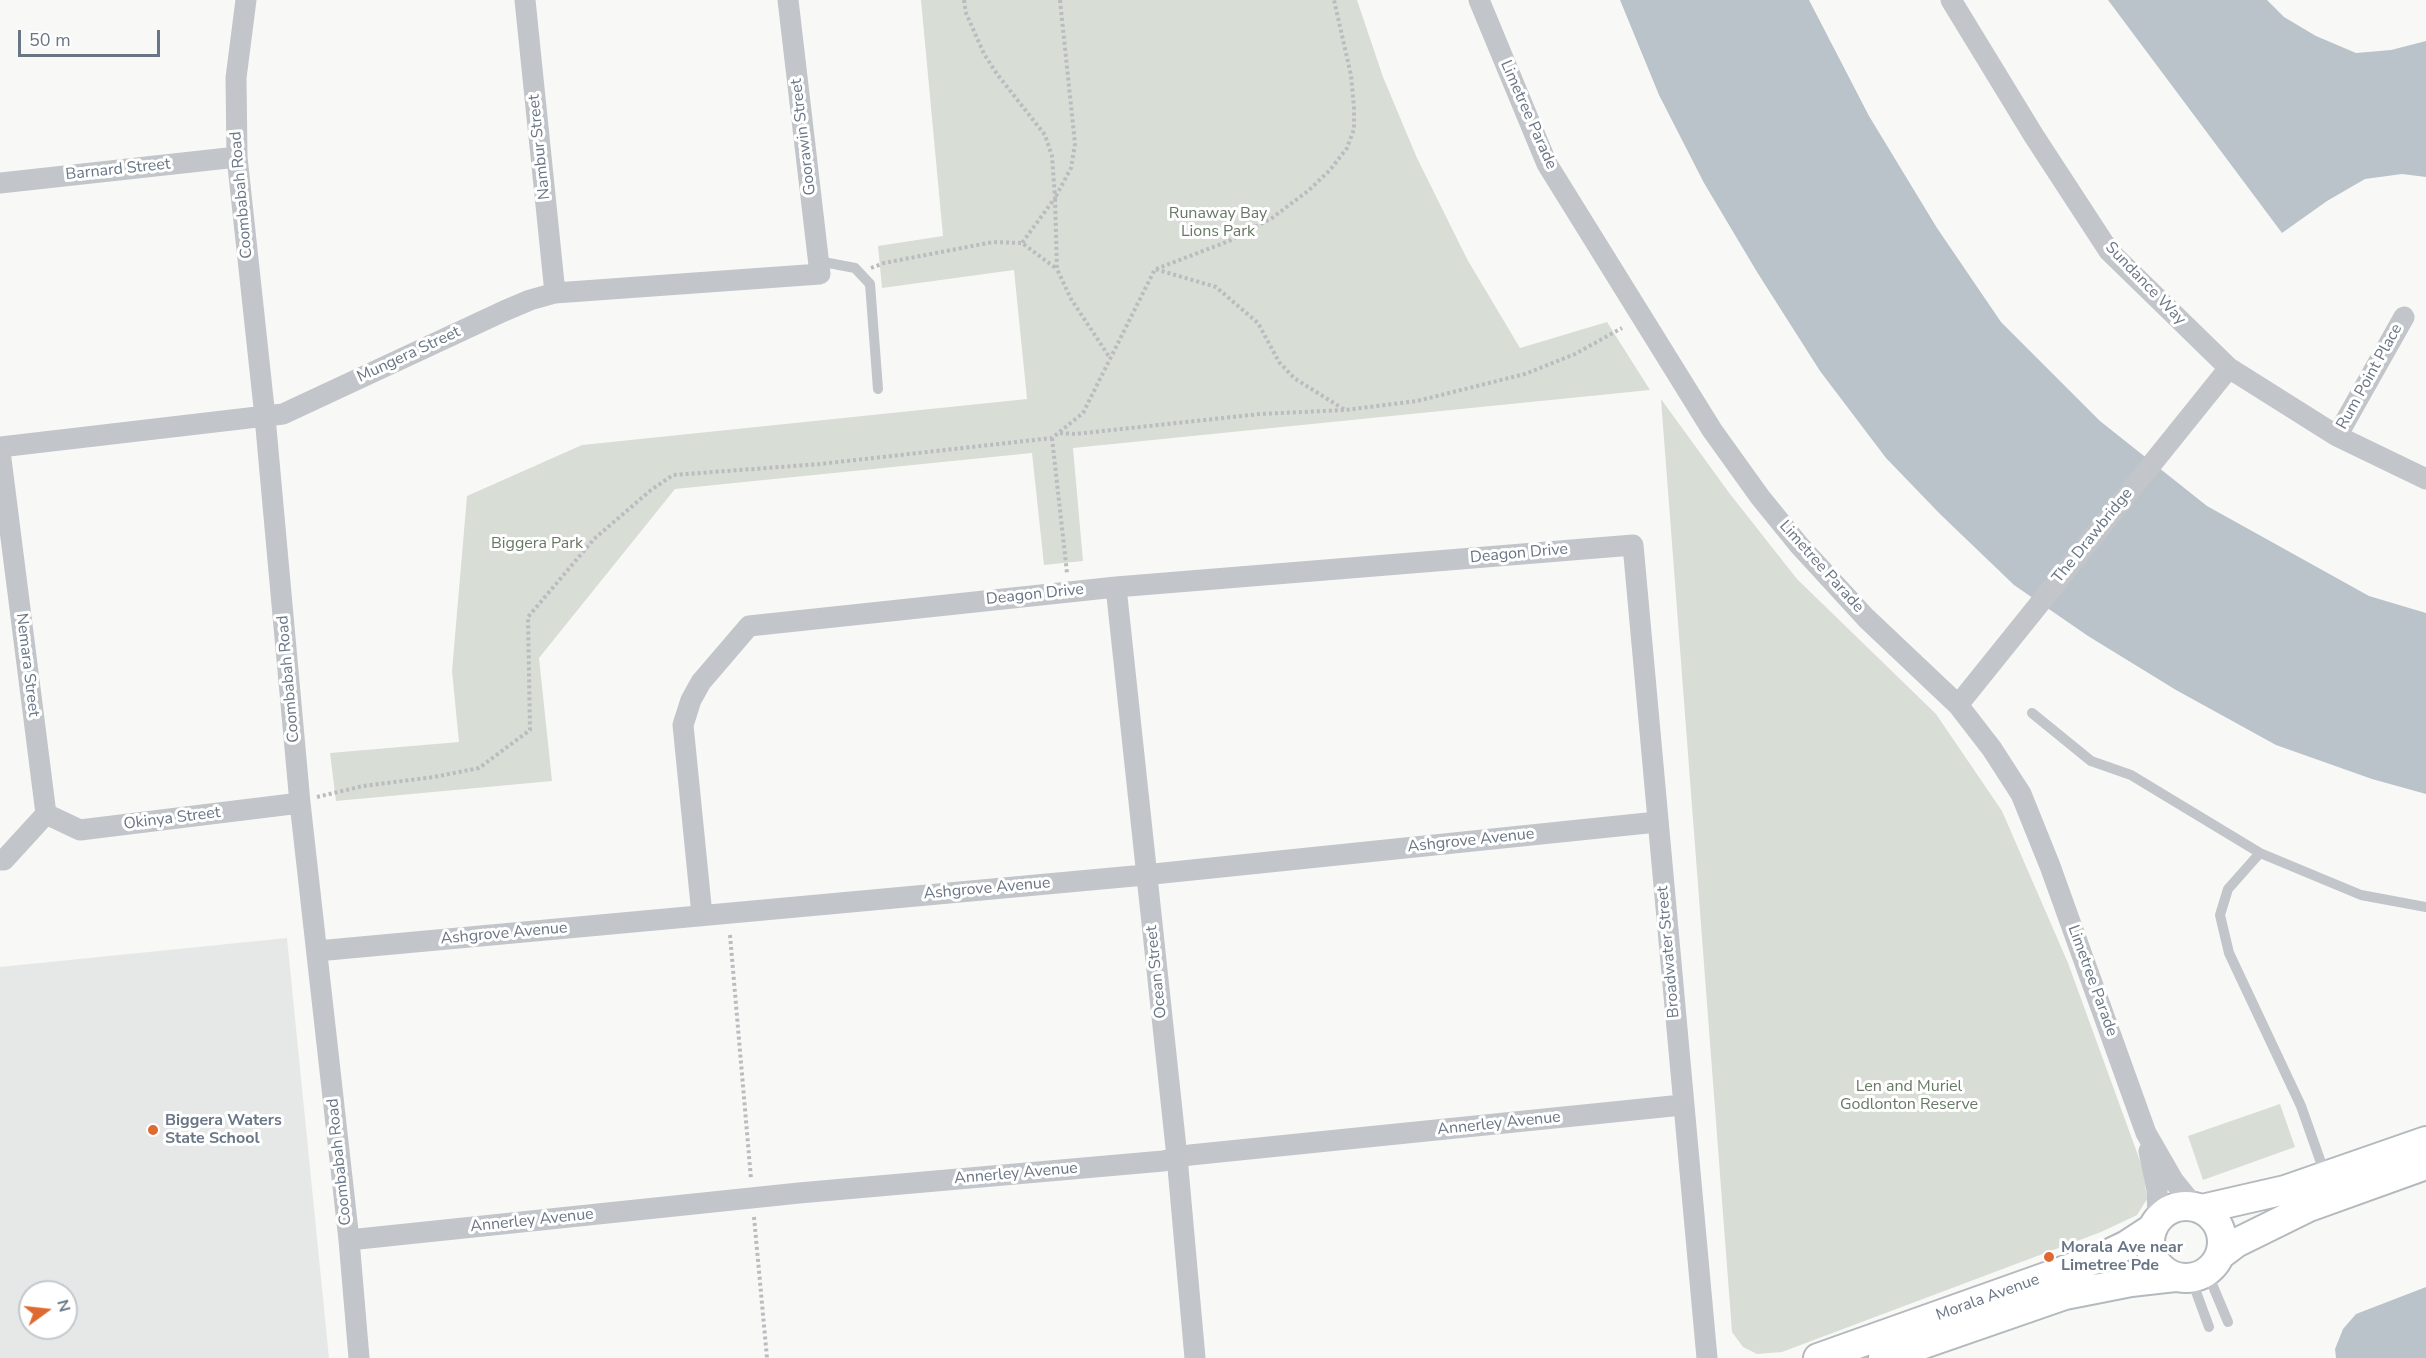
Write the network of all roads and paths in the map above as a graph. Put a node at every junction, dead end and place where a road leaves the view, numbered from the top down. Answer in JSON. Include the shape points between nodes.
{"nodes":[{"id":1,"x":246,"y":0,"type":"edge"},
{"id":2,"x":525,"y":0,"type":"edge"},
{"id":3,"x":788,"y":0,"type":"edge"},
{"id":4,"x":964,"y":0,"type":"edge"},
{"id":5,"x":1060,"y":0,"type":"edge"},
{"id":6,"x":1334,"y":0,"type":"edge"},
{"id":7,"x":1479,"y":0,"type":"edge"},
{"id":8,"x":1951,"y":0,"type":"edge"},
{"id":9,"x":237,"y":157,"type":"junction"},
{"id":10,"x":0,"y":183,"type":"edge"},
{"id":11,"x":1055,"y":198,"type":"junction"},
{"id":12,"x":1022,"y":243,"type":"junction"},
{"id":13,"x":819,"y":267,"type":"junction"},
{"id":14,"x":1155,"y":269,"type":"junction"},
{"id":15,"x":1057,"y":270,"type":"junction"},
{"id":16,"x":860,"y":272,"type":"junction"},
{"id":17,"x":555,"y":293,"type":"junction"},
{"id":18,"x":2404,"y":317,"type":"dead end"},
{"id":19,"x":1622,"y":328,"type":"dead end"},
{"id":20,"x":1110,"y":359,"type":"junction"},
{"id":21,"x":2229,"y":368,"type":"junction"},
{"id":22,"x":878,"y":389,"type":"dead end"},
{"id":23,"x":1345,"y":410,"type":"junction"},
{"id":24,"x":266,"y":417,"type":"junction"},
{"id":25,"x":1059,"y":433,"type":"junction"},
{"id":26,"x":2337,"y":436,"type":"junction"},
{"id":27,"x":1052,"y":438,"type":"junction"},
{"id":28,"x":0,"y":449,"type":"edge"},
{"id":29,"x":2426,"y":479,"type":"edge"},
{"id":30,"x":1633,"y":545,"type":"joint"},
{"id":31,"x":1116,"y":587,"type":"junction"},
{"id":32,"x":1069,"y":592,"type":"junction"},
{"id":33,"x":1958,"y":705,"type":"junction"},
{"id":34,"x":2032,"y":712,"type":"dead end"},
{"id":35,"x":308,"y":800,"type":"junction"},
{"id":36,"x":46,"y":814,"type":"junction"},
{"id":37,"x":1657,"y":822,"type":"junction"},
{"id":38,"x":2260,"y":853,"type":"junction"},
{"id":39,"x":0,"y":861,"type":"edge"},
{"id":40,"x":1147,"y":874,"type":"junction"},
{"id":41,"x":2426,"y":907,"type":"edge"},
{"id":42,"x":702,"y":915,"type":"junction"},
{"id":43,"x":730,"y":935,"type":"dead end"},
{"id":44,"x":317,"y":951,"type":"junction"},
{"id":45,"x":1682,"y":1105,"type":"junction"},
{"id":46,"x":2146,"y":1133,"type":"junction"},
{"id":47,"x":2426,"y":1141,"type":"edge"},
{"id":48,"x":1177,"y":1157,"type":"junction"},
{"id":49,"x":2426,"y":1165,"type":"edge"},
{"id":50,"x":2326,"y":1177,"type":"junction"},
{"id":51,"x":752,"y":1198,"type":"junction"},
{"id":52,"x":2198,"y":1208,"type":"junction"},
{"id":53,"x":2155,"y":1223,"type":"junction"},
{"id":54,"x":349,"y":1240,"type":"junction"},
{"id":55,"x":2198,"y":1271,"type":"junction"},
{"id":56,"x":2228,"y":1322,"type":"dead end"},
{"id":57,"x":2209,"y":1327,"type":"dead end"},
{"id":58,"x":1919,"y":1343,"type":"edge"},
{"id":59,"x":359,"y":1358,"type":"edge"},
{"id":60,"x":767,"y":1358,"type":"edge"},
{"id":61,"x":1195,"y":1358,"type":"edge"},
{"id":62,"x":1707,"y":1358,"type":"edge"},
{"id":63,"x":1818,"y":1358,"type":"edge"},
{"id":64,"x":1883,"y":1358,"type":"edge"}],
"edges":[{"from":1,"to":9,"type":"street","name":"Coombabah Road","via":[[236,78]]},
{"from":2,"to":17,"type":"street","name":"Nambur Street"},
{"from":3,"to":13,"type":"street","name":"Goorawin Street"},
{"from":4,"to":11,"type":"path","via":[[984,54],[1045,135],[1052,156]]},
{"from":5,"to":11,"type":"path","via":[[1076,144],[1071,168]]},
{"from":6,"to":14,"type":"path","via":[[1351,75],[1354,108],[1354,129],[1347,148],[1308,191],[1272,218],[1229,241]]},
{"from":7,"to":33,"type":"street","name":"Limetree Parade","via":[[1547,165],[1712,430],[1799,545],[1866,618]]},
{"from":8,"to":21,"type":"street","name":"Sundance Way","via":[[2109,250]]},
{"from":9,"to":10,"type":"street","name":"Barnard Street"},
{"from":9,"to":24,"type":"street","name":"Coombabah Road"},
{"from":11,"to":12,"type":"path"},
{"from":11,"to":15,"type":"path"},
{"from":12,"to":15,"type":"path"},
{"from":12,"to":16,"type":"path","via":[[993,242],[884,263]]},
{"from":13,"to":16,"type":"lane","via":[[855,268]]},
{"from":13,"to":17,"type":"street","name":"Mungera Street"},
{"from":14,"to":20,"type":"path"},
{"from":14,"to":23,"type":"path","via":[[1216,287],[1258,323],[1279,362],[1294,378]]},
{"from":15,"to":20,"type":"path"},
{"from":16,"to":22,"type":"lane","via":[[870,284]]},
{"from":17,"to":24,"type":"street","name":"Mungera Street","via":[[504,311],[283,414]]},
{"from":18,"to":26,"type":"street","name":"Rum Point Place"},
{"from":19,"to":23,"type":"path","via":[[1575,354],[1525,374],[1417,401]]},
{"from":20,"to":25,"type":"path","via":[[1083,413]]},
{"from":21,"to":26,"type":"street","name":"Sundance Way"},
{"from":21,"to":33,"type":"street","name":"The Drawbridge"},
{"from":23,"to":25,"type":"path"},
{"from":24,"to":28,"type":"street","name":"Mungera Street"},
{"from":24,"to":35,"type":"street","name":"Coombabah Road"},
{"from":25,"to":27,"type":"path"},
{"from":26,"to":29,"type":"street","name":"Sundance Way"},
{"from":27,"to":32,"type":"path"},
{"from":27,"to":35,"type":"path","via":[[673,476],[594,539],[528,617],[530,730],[479,768],[363,786]]},
{"from":28,"to":36,"type":"street","name":"Nemara Street"},
{"from":30,"to":31,"type":"street","name":"Deagon Drive"},
{"from":30,"to":37,"type":"street","name":"Broadwater Street"},
{"from":31,"to":32,"type":"street","name":"Deagon Drive"},
{"from":31,"to":40,"type":"street","name":"Ocean Street"},
{"from":32,"to":42,"type":"street","name":"Deagon Drive","via":[[748,626],[701,682],[683,725]]},
{"from":33,"to":46,"type":"street","name":"Limetree Parade","via":[[2021,794]]},
{"from":34,"to":38,"type":"lane","via":[[2091,761],[2131,775]]},
{"from":35,"to":36,"type":"street","name":"Okinya Street","via":[[80,830]]},
{"from":35,"to":44,"type":"street","name":"Coombabah Road"},
{"from":36,"to":39,"type":"street"},
{"from":37,"to":40,"type":"street","name":"Ashgrove Avenue"},
{"from":37,"to":45,"type":"street","name":"Broadwater Street"},
{"from":38,"to":41,"type":"lane","via":[[2361,895]]},
{"from":38,"to":50,"type":"lane","via":[[2228,889],[2220,915],[2229,953],[2301,1106]]},
{"from":40,"to":42,"type":"street","name":"Ashgrove Avenue"},
{"from":40,"to":48,"type":"street","name":"Ocean Street"},
{"from":42,"to":44,"type":"street","name":"Ashgrove Avenue"},
{"from":43,"to":51,"type":"path"},
{"from":44,"to":54,"type":"street","name":"Coombabah Road"},
{"from":45,"to":48,"type":"street","name":"Annerley Avenue"},
{"from":45,"to":62,"type":"street","name":"Broadwater Street"},
{"from":46,"to":52,"type":"street","name":"Limetree Parade","via":[[2173,1180]]},
{"from":46,"to":53,"type":"street","name":"Limetree Parade","via":[[2157,1190]]},
{"from":47,"to":50,"type":"main road"},
{"from":48,"to":51,"type":"street","name":"Annerley Avenue"},
{"from":48,"to":61,"type":"street","name":"Ocean Street"},
{"from":49,"to":55,"type":"main road","name":"Morala Avenue","via":[[2308,1207],[2255,1233]]},
{"from":50,"to":52,"type":"main road","via":[[2258,1198]]},
{"from":51,"to":54,"type":"street","name":"Annerley Avenue"},
{"from":51,"to":60,"type":"path"},
{"from":52,"to":53,"type":"main road","via":[[2174,1208]]},
{"from":52,"to":55,"type":"main road","via":[[2218,1224],[2223,1245]]},
{"from":53,"to":55,"type":"main road","via":[[2150,1248],[2158,1266]]},
{"from":53,"to":58,"type":"main road","name":"Morala Avenue","via":[[2127,1245]]},
{"from":54,"to":59,"type":"street","name":"Coombabah Road"},
{"from":55,"to":56,"type":"lane"},
{"from":55,"to":57,"type":"lane"},
{"from":55,"to":58,"type":"main road","name":"Morala Avenue","via":[[2065,1295]]},
{"from":58,"to":63,"type":"main road","name":"Morala Avenue"},
{"from":58,"to":64,"type":"main road","name":"Morala Avenue"}]}
